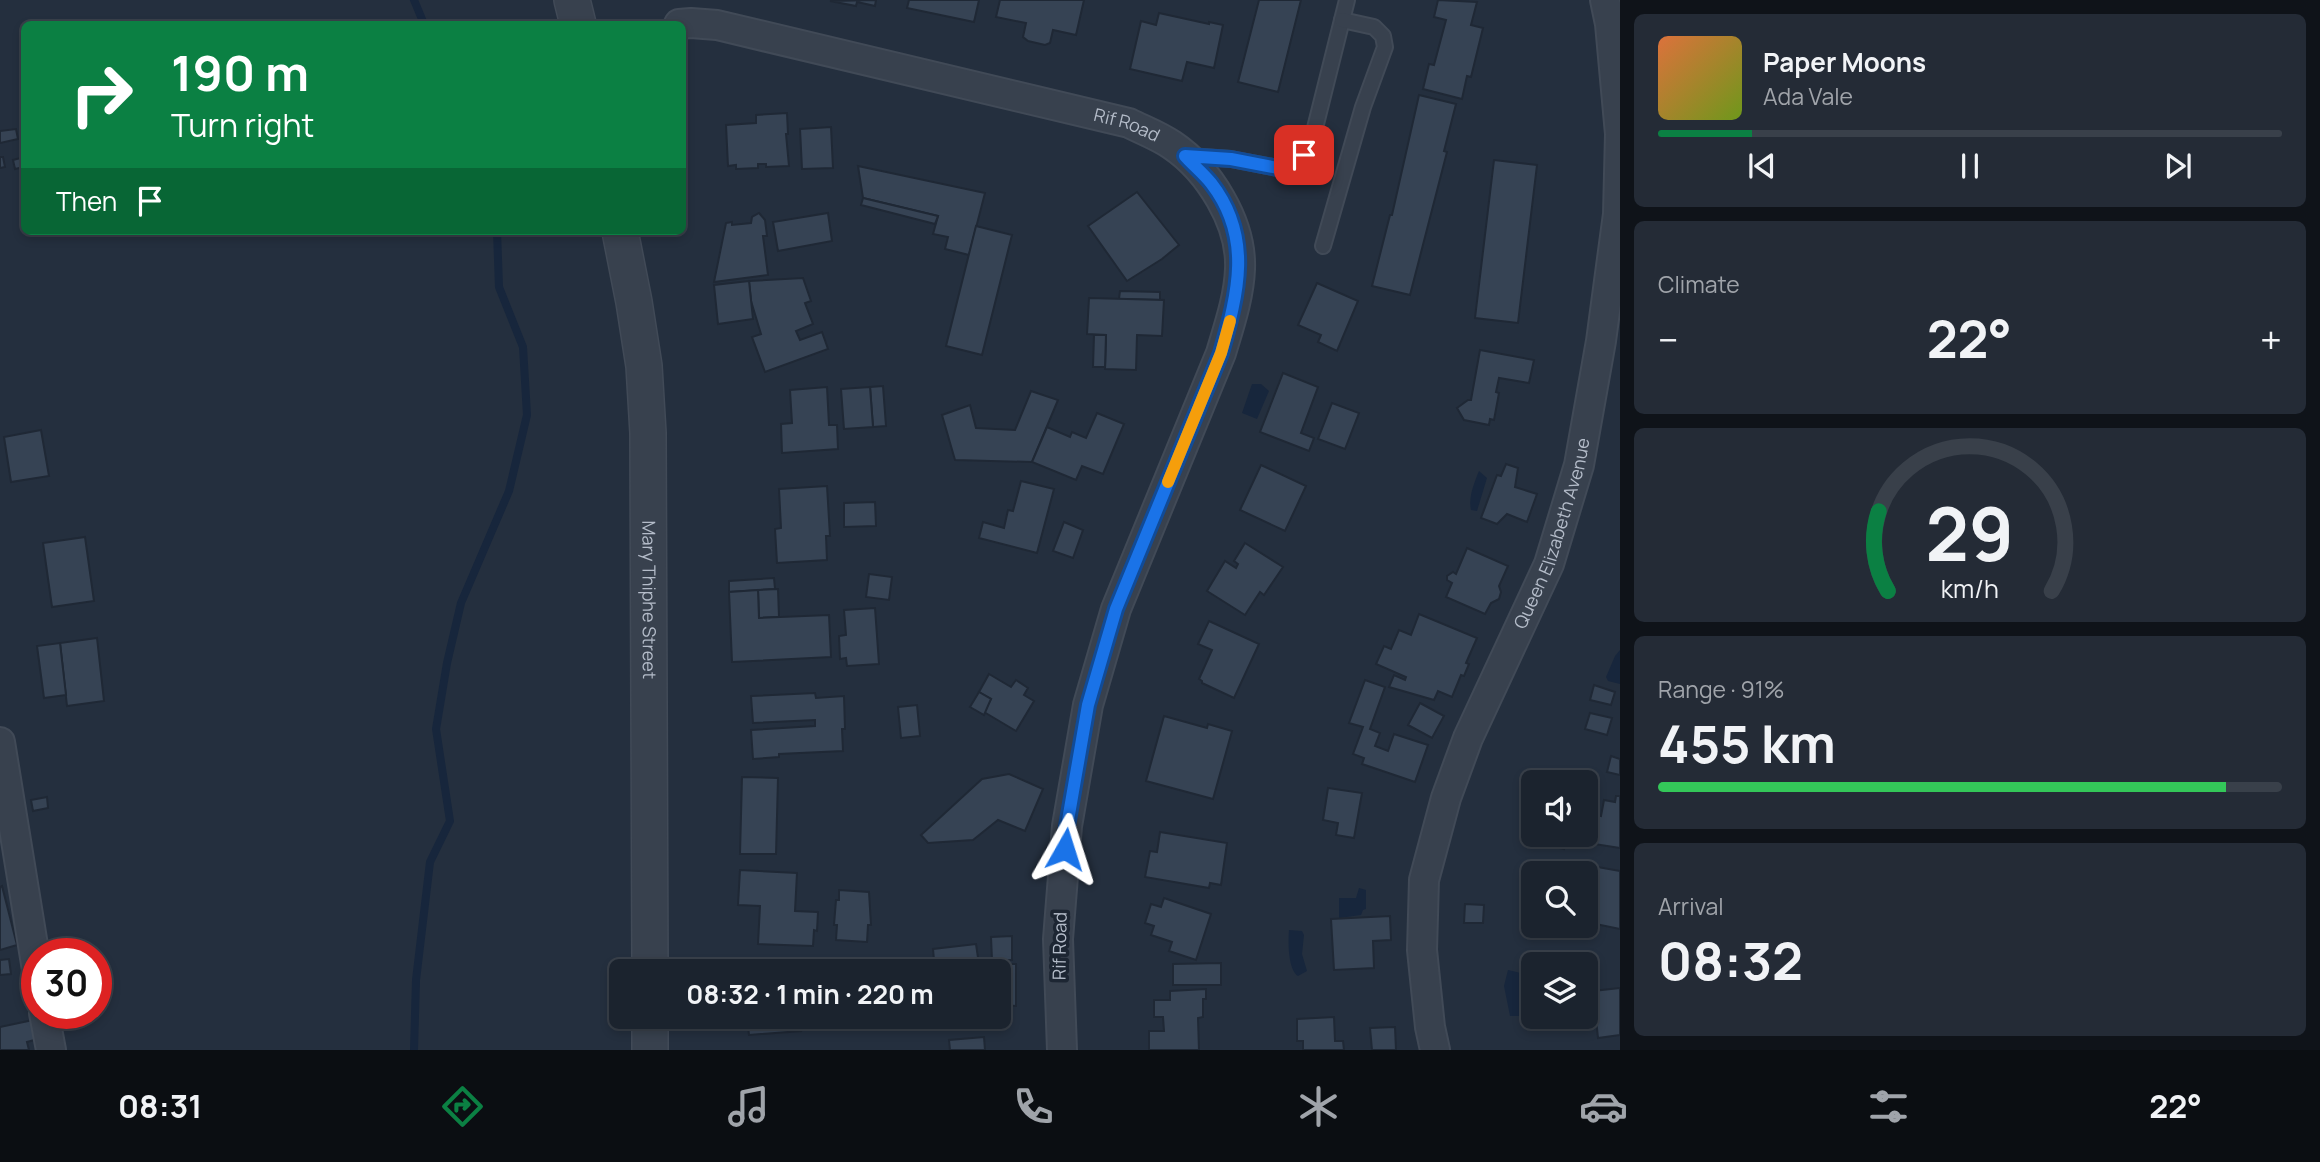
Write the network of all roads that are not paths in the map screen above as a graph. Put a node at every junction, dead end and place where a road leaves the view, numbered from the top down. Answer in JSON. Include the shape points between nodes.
{"nodes":[{"id":1,"x":572,"y":0,"type":"edge"},
{"id":2,"x":1347,"y":0,"type":"edge"},
{"id":3,"x":1605,"y":0,"type":"edge"},
{"id":4,"x":1342,"y":20,"type":"junction"},
{"id":5,"x":577,"y":21,"type":"edge"},
{"id":6,"x":686,"y":23,"type":"edge"},
{"id":7,"x":1185,"y":156,"type":"junction"},
{"id":8,"x":621,"y":235,"type":"edge"},
{"id":9,"x":1323,"y":246,"type":"dead end"},
{"id":10,"x":0,"y":742,"type":"edge"},
{"id":11,"x":9,"y":864,"type":"edge"},
{"id":12,"x":29,"y":938,"type":"edge"},
{"id":13,"x":650,"y":959,"type":"edge"},
{"id":14,"x":47,"y":1029,"type":"edge"},
{"id":15,"x":650,"y":1029,"type":"edge"},
{"id":16,"x":51,"y":1050,"type":"edge"},
{"id":17,"x":650,"y":1050,"type":"edge"},
{"id":18,"x":1062,"y":1050,"type":"edge"},
{"id":19,"x":1435,"y":1050,"type":"edge"}],
"edges":[{"from":1,"to":5,"type":"street"},
{"from":2,"to":4,"type":"lane"},
{"from":3,"to":19,"type":"street","name":"Queen Elizabeth Avenue","via":[[1619,134],[1618,214],[1601,341],[1579,466],[1549,564],[1468,738],[1424,880],[1422,950]]},
{"from":4,"to":7,"type":"lane","via":[[1315,130],[1304,155],[1283,169]]},
{"from":4,"to":9,"type":"lane","via":[[1374,27],[1383,36],[1385,47]]},
{"from":6,"to":7,"type":"street","name":"Rif Road","via":[[717,25],[1129,123]]},
{"from":7,"to":18,"type":"street","name":"Rif Road","via":[[1212,184],[1233,223],[1240,267],[1221,353],[1116,609],[1088,705],[1067,826],[1059,927]]},
{"from":8,"to":13,"type":"street","name":"Mary Thiphe Street","via":[[644,366],[648,433]]},
{"from":10,"to":11,"type":"street"},
{"from":11,"to":12,"type":"street"},
{"from":14,"to":16,"type":"street"},
{"from":15,"to":17,"type":"street"}]}
